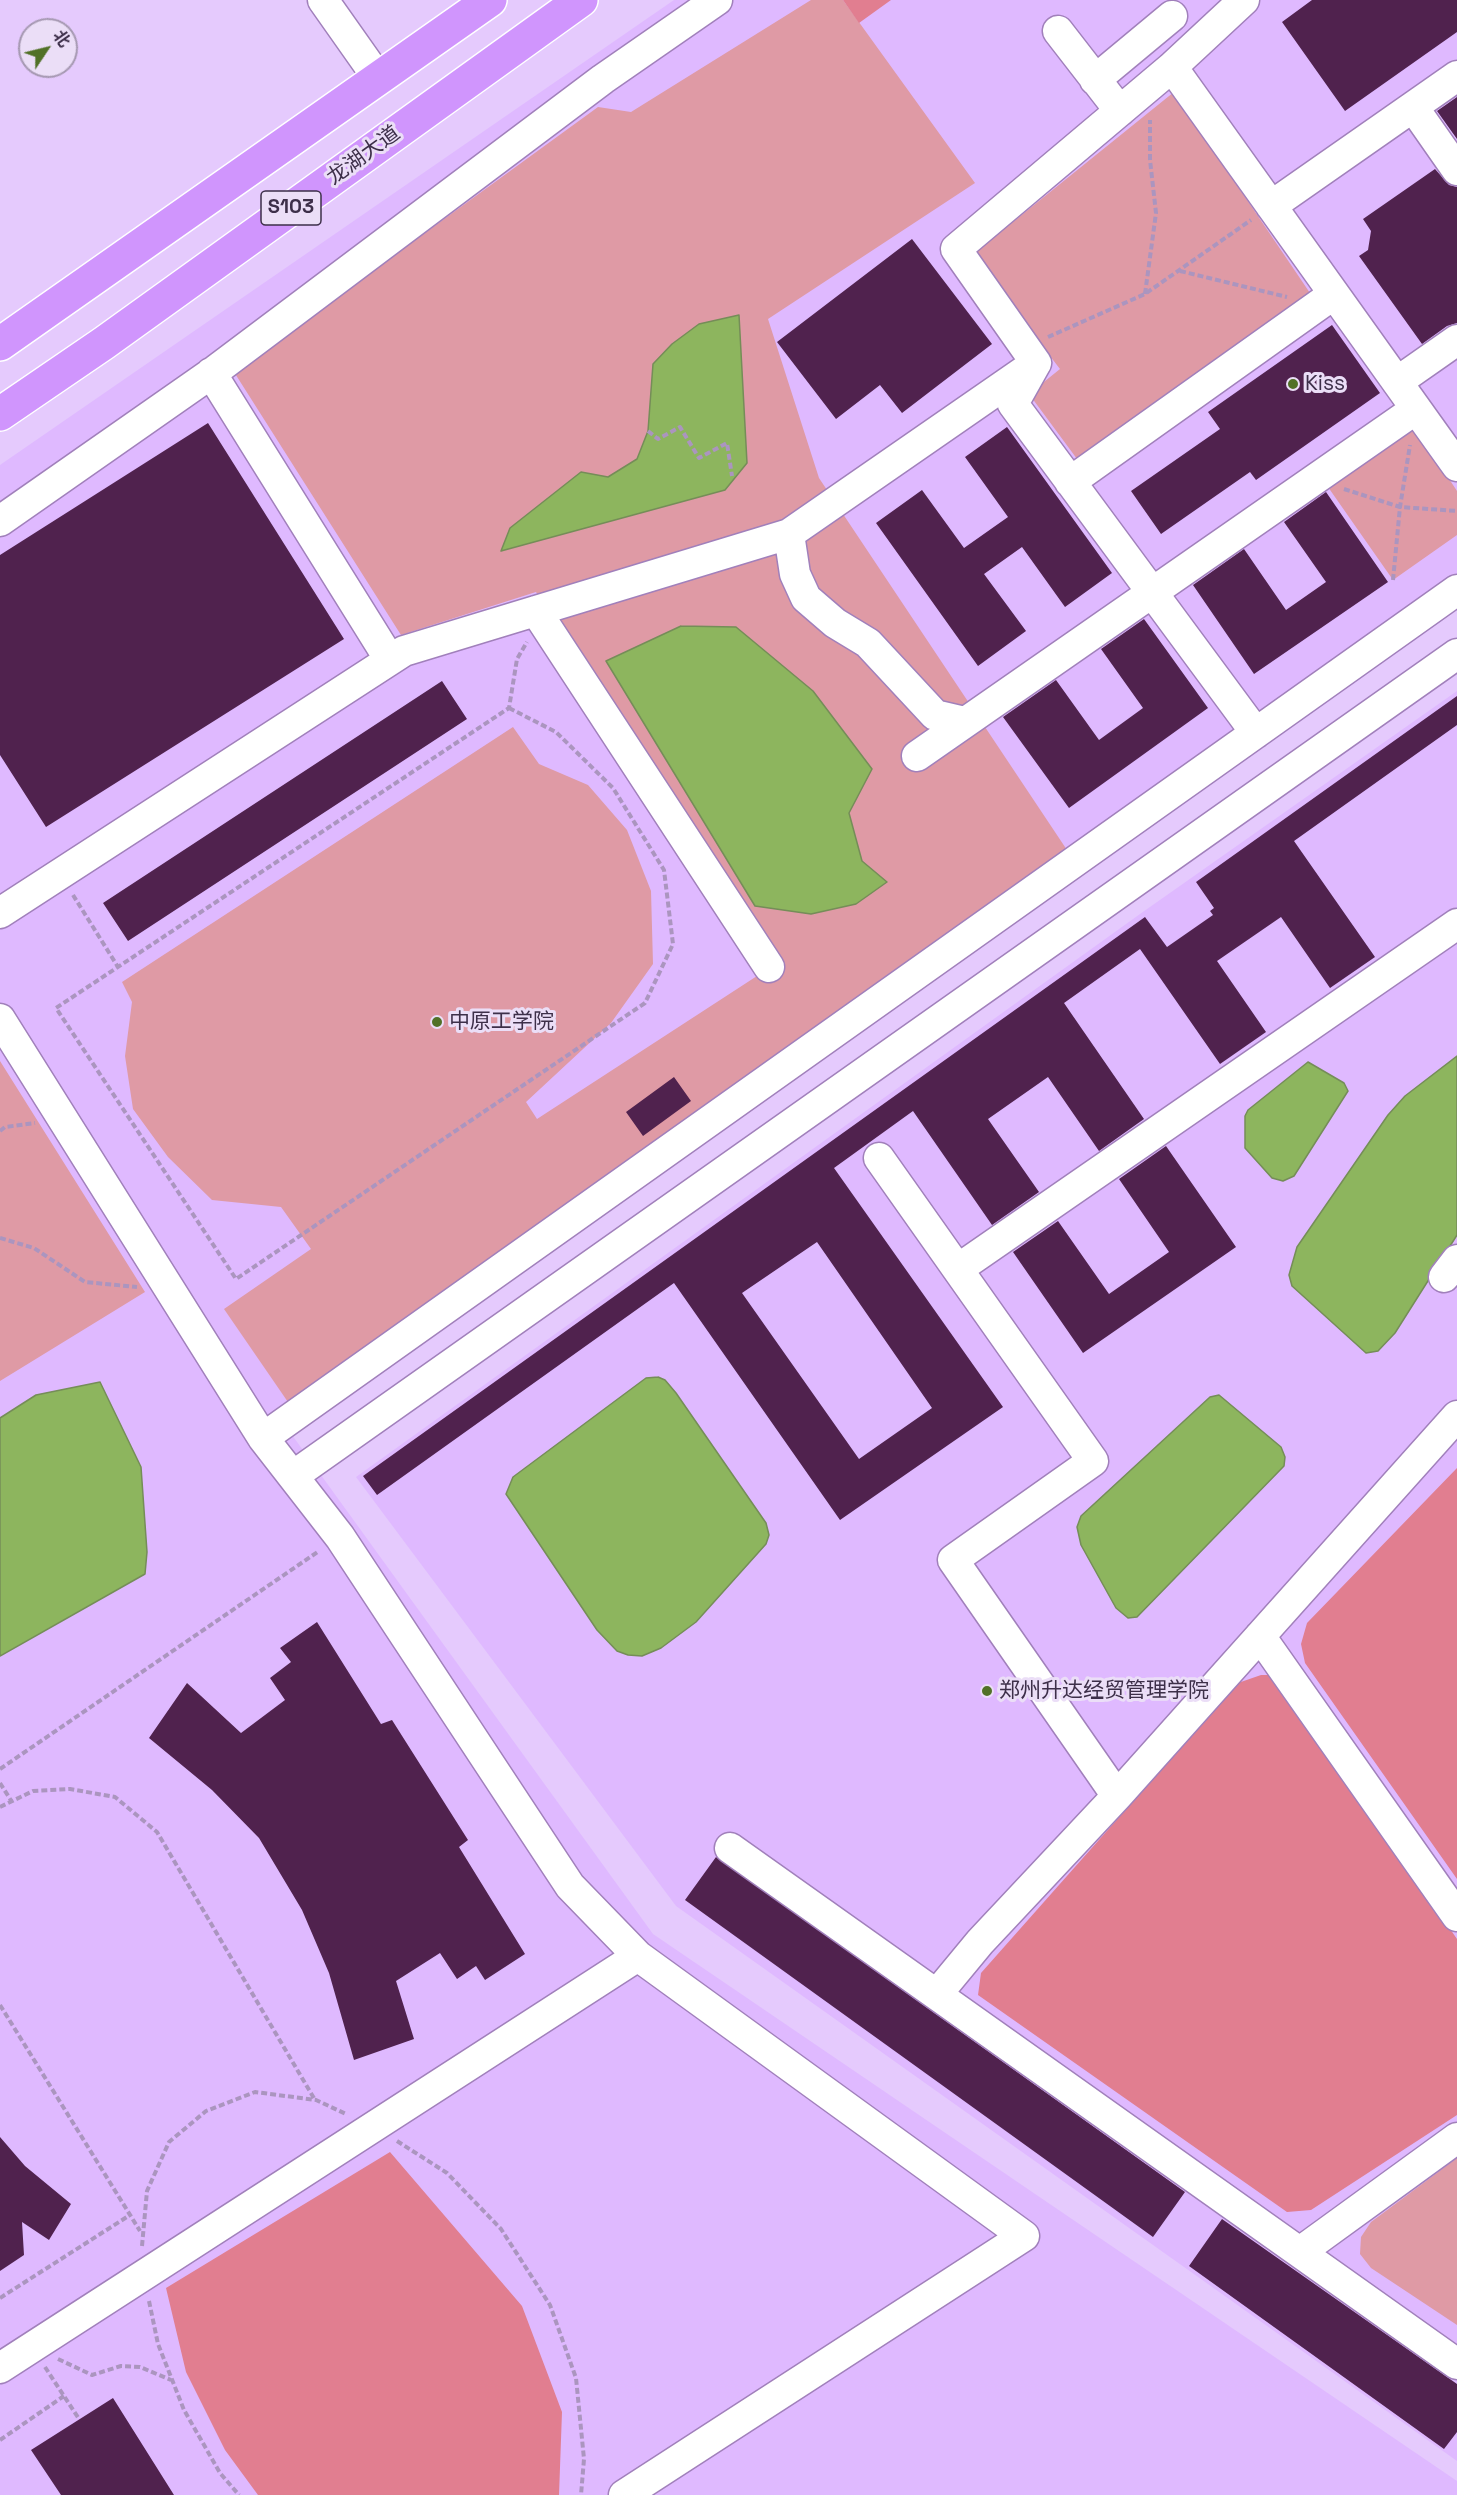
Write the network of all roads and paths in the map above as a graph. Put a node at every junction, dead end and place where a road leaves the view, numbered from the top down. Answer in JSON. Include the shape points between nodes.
{"nodes":[{"id":1,"x":323,"y":0,"type":"edge"},
{"id":2,"x":490,"y":0,"type":"edge"},
{"id":3,"x":581,"y":0,"type":"edge"},
{"id":4,"x":717,"y":0,"type":"edge"},
{"id":5,"x":1244,"y":0,"type":"edge"},
{"id":6,"x":1166,"y":8,"type":"edge"},
{"id":7,"x":1058,"y":31,"type":"dead end"},
{"id":8,"x":1194,"y":47,"type":"junction"},
{"id":9,"x":1457,"y":76,"type":"edge"},
{"id":10,"x":1161,"y":77,"type":"junction"},
{"id":11,"x":378,"y":78,"type":"junction"},
{"id":12,"x":1095,"y":80,"type":"junction"},
{"id":13,"x":1413,"y":107,"type":"junction"},
{"id":14,"x":1120,"y":111,"type":"junction"},
{"id":15,"x":1457,"y":170,"type":"edge"},
{"id":16,"x":1271,"y":206,"type":"junction"},
{"id":17,"x":1179,"y":271,"type":"junction"},
{"id":18,"x":1145,"y":294,"type":"junction"},
{"id":19,"x":1326,"y":299,"type":"junction"},
{"id":20,"x":1457,"y":340,"type":"edge"},
{"id":21,"x":0,"y":344,"type":"edge"},
{"id":22,"x":1030,"y":355,"type":"junction"},
{"id":23,"x":211,"y":373,"type":"junction"},
{"id":24,"x":1397,"y":382,"type":"junction"},
{"id":25,"x":1416,"y":409,"type":"junction"},
{"id":26,"x":0,"y":414,"type":"edge"},
{"id":27,"x":648,"y":431,"type":"dead end"},
{"id":28,"x":1457,"y":466,"type":"edge"},
{"id":29,"x":732,"y":476,"type":"dead end"},
{"id":30,"x":1315,"y":479,"type":"junction"},
{"id":31,"x":1070,"y":482,"type":"junction"},
{"id":32,"x":1400,"y":507,"type":"junction"},
{"id":33,"x":1457,"y":511,"type":"edge"},
{"id":34,"x":0,"y":521,"type":"edge"},
{"id":35,"x":789,"y":534,"type":"junction"},
{"id":36,"x":1393,"y":580,"type":"dead end"},
{"id":37,"x":1457,"y":590,"type":"edge"},
{"id":38,"x":1152,"y":592,"type":"junction"},
{"id":39,"x":538,"y":615,"type":"junction"},
{"id":40,"x":1457,"y":654,"type":"edge"},
{"id":41,"x":390,"y":660,"type":"junction"},
{"id":42,"x":509,"y":708,"type":"junction"},
{"id":43,"x":965,"y":722,"type":"junction"},
{"id":44,"x":1256,"y":733,"type":"junction"},
{"id":45,"x":917,"y":756,"type":"dead end"},
{"id":46,"x":60,"y":874,"type":"junction"},
{"id":47,"x":0,"y":913,"type":"edge"},
{"id":48,"x":1457,"y":924,"type":"edge"},
{"id":49,"x":118,"y":967,"type":"junction"},
{"id":50,"x":769,"y":967,"type":"dead end"},
{"id":51,"x":0,"y":1019,"type":"edge"},
{"id":52,"x":63,"y":1119,"type":"junction"},
{"id":53,"x":0,"y":1131,"type":"edge"},
{"id":54,"x":879,"y":1158,"type":"dead end"},
{"id":55,"x":0,"y":1238,"type":"edge"},
{"id":56,"x":958,"y":1269,"type":"junction"},
{"id":57,"x":171,"y":1291,"type":"junction"},
{"id":58,"x":1457,"y":1416,"type":"edge"},
{"id":59,"x":264,"y":1438,"type":"junction"},
{"id":60,"x":293,"y":1476,"type":"junction"},
{"id":61,"x":340,"y":1537,"type":"junction"},
{"id":62,"x":1260,"y":1635,"type":"junction"},
{"id":63,"x":0,"y":1769,"type":"edge"},
{"id":64,"x":0,"y":1783,"type":"edge"},
{"id":65,"x":1117,"y":1796,"type":"junction"},
{"id":66,"x":12,"y":1802,"type":"junction"},
{"id":67,"x":0,"y":1807,"type":"edge"},
{"id":68,"x":730,"y":1848,"type":"dead end"},
{"id":69,"x":1457,"y":1916,"type":"edge"},
{"id":70,"x":638,"y":1956,"type":"junction"},
{"id":71,"x":937,"y":1994,"type":"junction"},
{"id":72,"x":0,"y":2005,"type":"edge"},
{"id":73,"x":316,"y":2100,"type":"junction"},
{"id":74,"x":375,"y":2126,"type":"junction"},
{"id":75,"x":1457,"y":2138,"type":"edge"},
{"id":76,"x":130,"y":2215,"type":"junction"},
{"id":77,"x":141,"y":2232,"type":"junction"},
{"id":78,"x":1300,"y":2252,"type":"junction"},
{"id":79,"x":144,"y":2276,"type":"junction"},
{"id":80,"x":0,"y":2298,"type":"edge"},
{"id":81,"x":33,"y":2347,"type":"junction"},
{"id":82,"x":1457,"y":2364,"type":"edge"},
{"id":83,"x":0,"y":2368,"type":"edge"},
{"id":84,"x":172,"y":2381,"type":"junction"},
{"id":85,"x":64,"y":2396,"type":"junction"},
{"id":86,"x":79,"y":2419,"type":"dead end"},
{"id":87,"x":0,"y":2440,"type":"edge"},
{"id":88,"x":239,"y":2495,"type":"edge"},
{"id":89,"x":581,"y":2495,"type":"edge"},
{"id":90,"x":624,"y":2495,"type":"edge"}],
"edges":[{"from":1,"to":11,"type":"street"},
{"from":2,"to":11,"type":"highway","number":"S103"},
{"from":3,"to":26,"type":"highway","name":"龙湖大道","number":"S103"},
{"from":4,"to":23,"type":"street","via":[[603,79]]},
{"from":5,"to":8,"type":"street"},
{"from":6,"to":8,"type":"street"},
{"from":6,"to":12,"type":"street"},
{"from":7,"to":12,"type":"street"},
{"from":8,"to":10,"type":"street"},
{"from":9,"to":13,"type":"street"},
{"from":10,"to":14,"type":"street"},
{"from":10,"to":16,"type":"street"},
{"from":10,"to":18,"type":"path","via":[[1150,160],[1156,213]]},
{"from":11,"to":21,"type":"highway","number":"S103"},
{"from":12,"to":14,"type":"street"},
{"from":13,"to":15,"type":"street"},
{"from":13,"to":16,"type":"street"},
{"from":14,"to":22,"type":"street","via":[[956,249]]},
{"from":16,"to":17,"type":"path"},
{"from":16,"to":19,"type":"street"},
{"from":17,"to":18,"type":"path"},
{"from":17,"to":19,"type":"path"},
{"from":18,"to":22,"type":"path"},
{"from":19,"to":24,"type":"street"},
{"from":19,"to":31,"type":"street"},
{"from":20,"to":24,"type":"street"},
{"from":22,"to":31,"type":"street","via":[[1013,404]]},
{"from":22,"to":35,"type":"street"},
{"from":23,"to":34,"type":"street"},
{"from":23,"to":41,"type":"street"},
{"from":24,"to":25,"type":"street"},
{"from":25,"to":28,"type":"street"},
{"from":25,"to":30,"type":"street"},
{"from":25,"to":32,"type":"path"},
{"from":27,"to":29,"type":"path","via":[[658,439],[680,428],[699,458],[727,443]]},
{"from":30,"to":32,"type":"path"},
{"from":30,"to":38,"type":"street"},
{"from":31,"to":38,"type":"street"},
{"from":32,"to":33,"type":"path"},
{"from":32,"to":36,"type":"path"},
{"from":35,"to":39,"type":"street"},
{"from":35,"to":43,"type":"street","via":[[795,574],[806,598],[835,623],[868,643],[935,715]]},
{"from":37,"to":44,"type":"street"},
{"from":38,"to":43,"type":"street"},
{"from":38,"to":44,"type":"street"},
{"from":39,"to":41,"type":"street","via":[[404,651]]},
{"from":39,"to":42,"type":"path","via":[[517,659]]},
{"from":39,"to":50,"type":"street"},
{"from":40,"to":60,"type":"street"},
{"from":41,"to":46,"type":"street"},
{"from":42,"to":49,"type":"path"},
{"from":42,"to":49,"type":"path","via":[[556,732],[613,788],[664,870],[673,944],[645,1003],[236,1279],[56,1008]]},
{"from":43,"to":45,"type":"street"},
{"from":44,"to":59,"type":"street"},
{"from":46,"to":47,"type":"street"},
{"from":46,"to":49,"type":"path"},
{"from":48,"to":56,"type":"street"},
{"from":51,"to":52,"type":"street"},
{"from":52,"to":53,"type":"path"},
{"from":52,"to":57,"type":"street"},
{"from":54,"to":56,"type":"street"},
{"from":55,"to":57,"type":"path","via":[[34,1248],[85,1282]]},
{"from":56,"to":65,"type":"street","via":[[1093,1461],[953,1560]]},
{"from":57,"to":59,"type":"street"},
{"from":58,"to":62,"type":"street"},
{"from":59,"to":60,"type":"street"},
{"from":60,"to":61,"type":"street"},
{"from":61,"to":63,"type":"path"},
{"from":61,"to":70,"type":"street","via":[[570,1886]]},
{"from":62,"to":65,"type":"street"},
{"from":62,"to":69,"type":"street"},
{"from":64,"to":66,"type":"path"},
{"from":65,"to":71,"type":"street","via":[[980,1942]]},
{"from":66,"to":67,"type":"path"},
{"from":66,"to":73,"type":"path","via":[[33,1791],[70,1789],[115,1797],[157,1832]]},
{"from":68,"to":71,"type":"street"},
{"from":70,"to":74,"type":"street"},
{"from":70,"to":90,"type":"street","via":[[1024,2236]]},
{"from":71,"to":78,"type":"street"},
{"from":72,"to":76,"type":"path"},
{"from":73,"to":74,"type":"path"},
{"from":73,"to":77,"type":"path","via":[[255,2092],[206,2111],[169,2142],[147,2191]]},
{"from":74,"to":79,"type":"street"},
{"from":74,"to":89,"type":"path","via":[[447,2173],[501,2229],[550,2305],[576,2378],[584,2459]]},
{"from":75,"to":78,"type":"street"},
{"from":76,"to":77,"type":"path"},
{"from":76,"to":80,"type":"path"},
{"from":77,"to":79,"type":"path"},
{"from":78,"to":82,"type":"street"},
{"from":79,"to":81,"type":"street"},
{"from":79,"to":84,"type":"path","via":[[158,2344]]},
{"from":81,"to":83,"type":"street"},
{"from":81,"to":84,"type":"path","via":[[92,2375],[121,2366],[140,2367]]},
{"from":81,"to":85,"type":"path"},
{"from":84,"to":88,"type":"path","via":[[209,2455]]},
{"from":85,"to":86,"type":"path"},
{"from":85,"to":87,"type":"path"}]}
